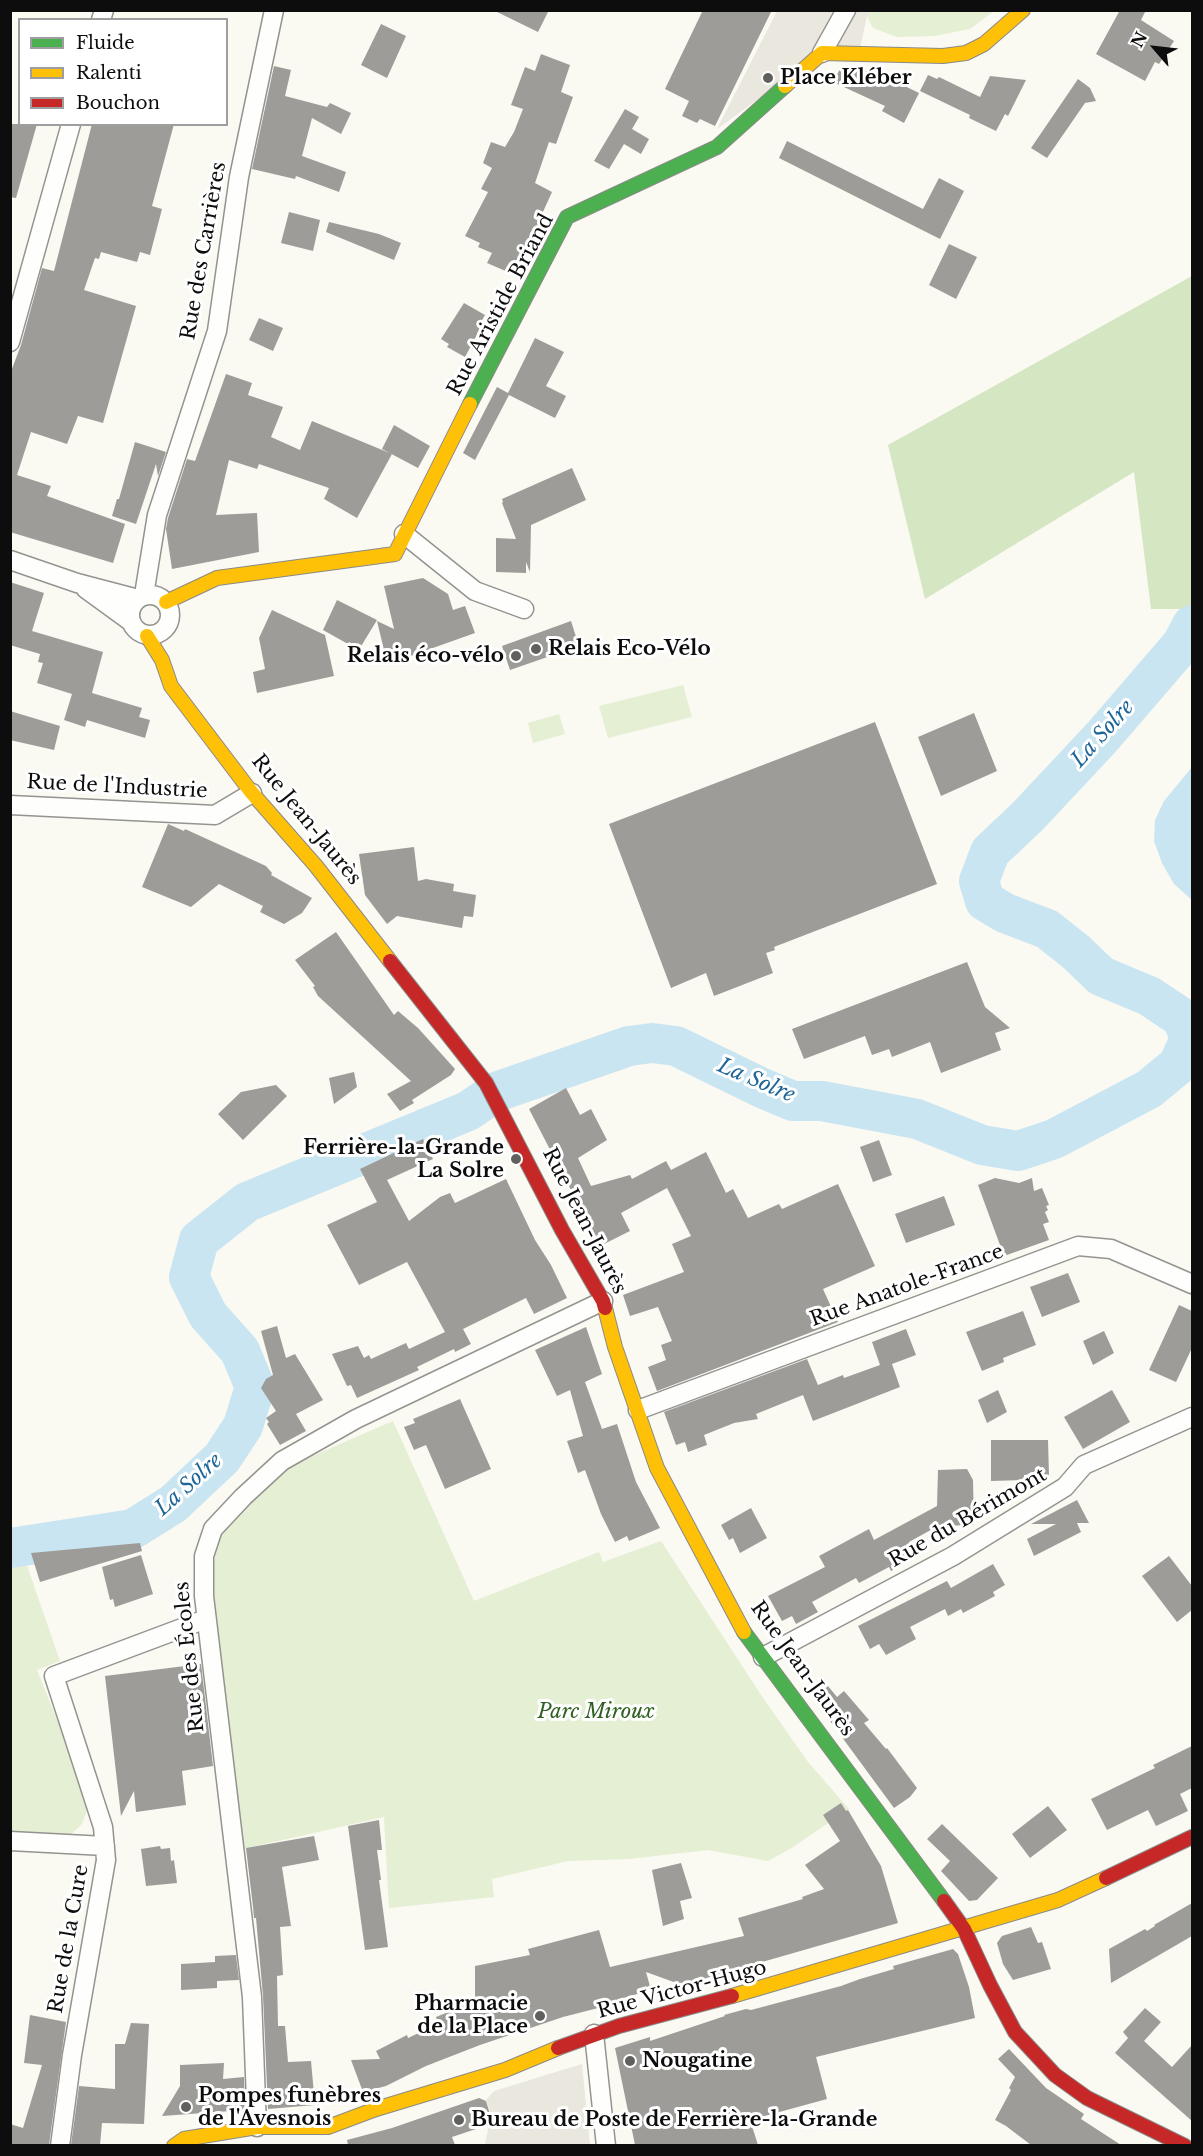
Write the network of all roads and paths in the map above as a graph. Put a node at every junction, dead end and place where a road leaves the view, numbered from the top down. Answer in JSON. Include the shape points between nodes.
{"nodes":[{"id":1,"x":274,"y":10,"type":"edge"},
{"id":2,"x":846,"y":10,"type":"edge"},
{"id":3,"x":1023,"y":10,"type":"edge"},
{"id":4,"x":822,"y":53,"type":"junction"},
{"id":5,"x":70,"y":126,"type":"edge"},
{"id":6,"x":10,"y":342,"type":"edge"},
{"id":7,"x":404,"y":534,"type":"junction"},
{"id":8,"x":10,"y":560,"type":"edge"},
{"id":9,"x":216,"y":578,"type":"joint"},
{"id":10,"x":77,"y":583,"type":"junction"},
{"id":11,"x":524,"y":609,"type":"dead end"},
{"id":12,"x":156,"y":611,"type":"junction"},
{"id":13,"x":162,"y":660,"type":"joint"},
{"id":14,"x":252,"y":793,"type":"junction"},
{"id":15,"x":10,"y":805,"type":"edge"},
{"id":16,"x":1192,"y":1284,"type":"edge"},
{"id":17,"x":603,"y":1301,"type":"junction"},
{"id":18,"x":638,"y":1410,"type":"junction"},
{"id":19,"x":1192,"y":1417,"type":"edge"},
{"id":20,"x":206,"y":1619,"type":"junction"},
{"id":21,"x":763,"y":1657,"type":"junction"},
{"id":22,"x":1192,"y":1837,"type":"edge"},
{"id":23,"x":10,"y":1841,"type":"edge"},
{"id":24,"x":105,"y":1846,"type":"junction"},
{"id":25,"x":964,"y":1929,"type":"junction"},
{"id":26,"x":594,"y":2034,"type":"junction"},
{"id":27,"x":257,"y":2127,"type":"junction"},
{"id":28,"x":60,"y":2145,"type":"edge"},
{"id":29,"x":174,"y":2145,"type":"edge"},
{"id":30,"x":606,"y":2145,"type":"edge"},
{"id":31,"x":1185,"y":2145,"type":"edge"}],
"edges":[{"from":1,"to":12,"type":"street","name":"Rue des Carrières","via":[[238,177],[217,331],[157,515],[147,566]]},
{"from":2,"to":4,"type":"street"},
{"from":3,"to":4,"type":"street","via":[[984,44],[966,53]]},
{"from":4,"to":7,"type":"street","name":"Rue Aristide Briand","via":[[717,147],[567,217]]},
{"from":5,"to":6,"type":"street"},
{"from":7,"to":9,"type":"street","name":"Rue Aristide Briand","via":[[395,554]]},
{"from":7,"to":11,"type":"street","via":[[475,591]]},
{"from":8,"to":10,"type":"street"},
{"from":9,"to":12,"type":"street"},
{"from":10,"to":12,"type":"street"},
{"from":10,"to":12,"type":"street","via":[[134,627]]},
{"from":12,"to":13,"type":"street","name":"Rue Jean-Jaurès"},
{"from":13,"to":14,"type":"street","name":"Rue Jean-Jaurès","via":[[171,686]]},
{"from":14,"to":15,"type":"street","name":"Rue de l'Industrie","via":[[215,815]]},
{"from":14,"to":17,"type":"street","name":"Rue Jean-Jaurès","via":[[316,866],[486,1083]]},
{"from":16,"to":18,"type":"street","name":"Rue Anatole-France","via":[[1111,1249],[1078,1246]]},
{"from":17,"to":18,"type":"street","name":"Rue Jean-Jaurès"},
{"from":17,"to":20,"type":"street","name":"Rue des Écoles","via":[[356,1419],[282,1461],[213,1529],[204,1556]]},
{"from":18,"to":21,"type":"street","name":"Rue Jean-Jaurès","via":[[657,1468],[688,1530],[742,1629]]},
{"from":19,"to":21,"type":"street","name":"Rue du Bérimont","via":[[1084,1465],[1065,1487],[953,1556]]},
{"from":20,"to":24,"type":"street","name":"Rue de la Cure","via":[[54,1676],[103,1827]]},
{"from":20,"to":27,"type":"street","name":"Rue des Écoles","via":[[252,1997]]},
{"from":21,"to":25,"type":"street","name":"Rue Jean-Jaurès"},
{"from":22,"to":25,"type":"street","name":"Rue Victor-Hugo","via":[[1058,1900]]},
{"from":23,"to":24,"type":"street"},
{"from":24,"to":28,"type":"street","name":"Rue de la Cure","via":[[106,1860]]},
{"from":25,"to":26,"type":"street","name":"Rue Victor-Hugo"},
{"from":25,"to":31,"type":"street","name":"Rue Jean-Jaurès","via":[[1015,2032],[1054,2075],[1087,2098]]},
{"from":26,"to":27,"type":"street","name":"Rue Victor-Hugo","via":[[505,2070],[328,2127]]},
{"from":26,"to":30,"type":"street"},
{"from":27,"to":29,"type":"street","name":"Rue Victor-Hugo","via":[[184,2139]]}]}
